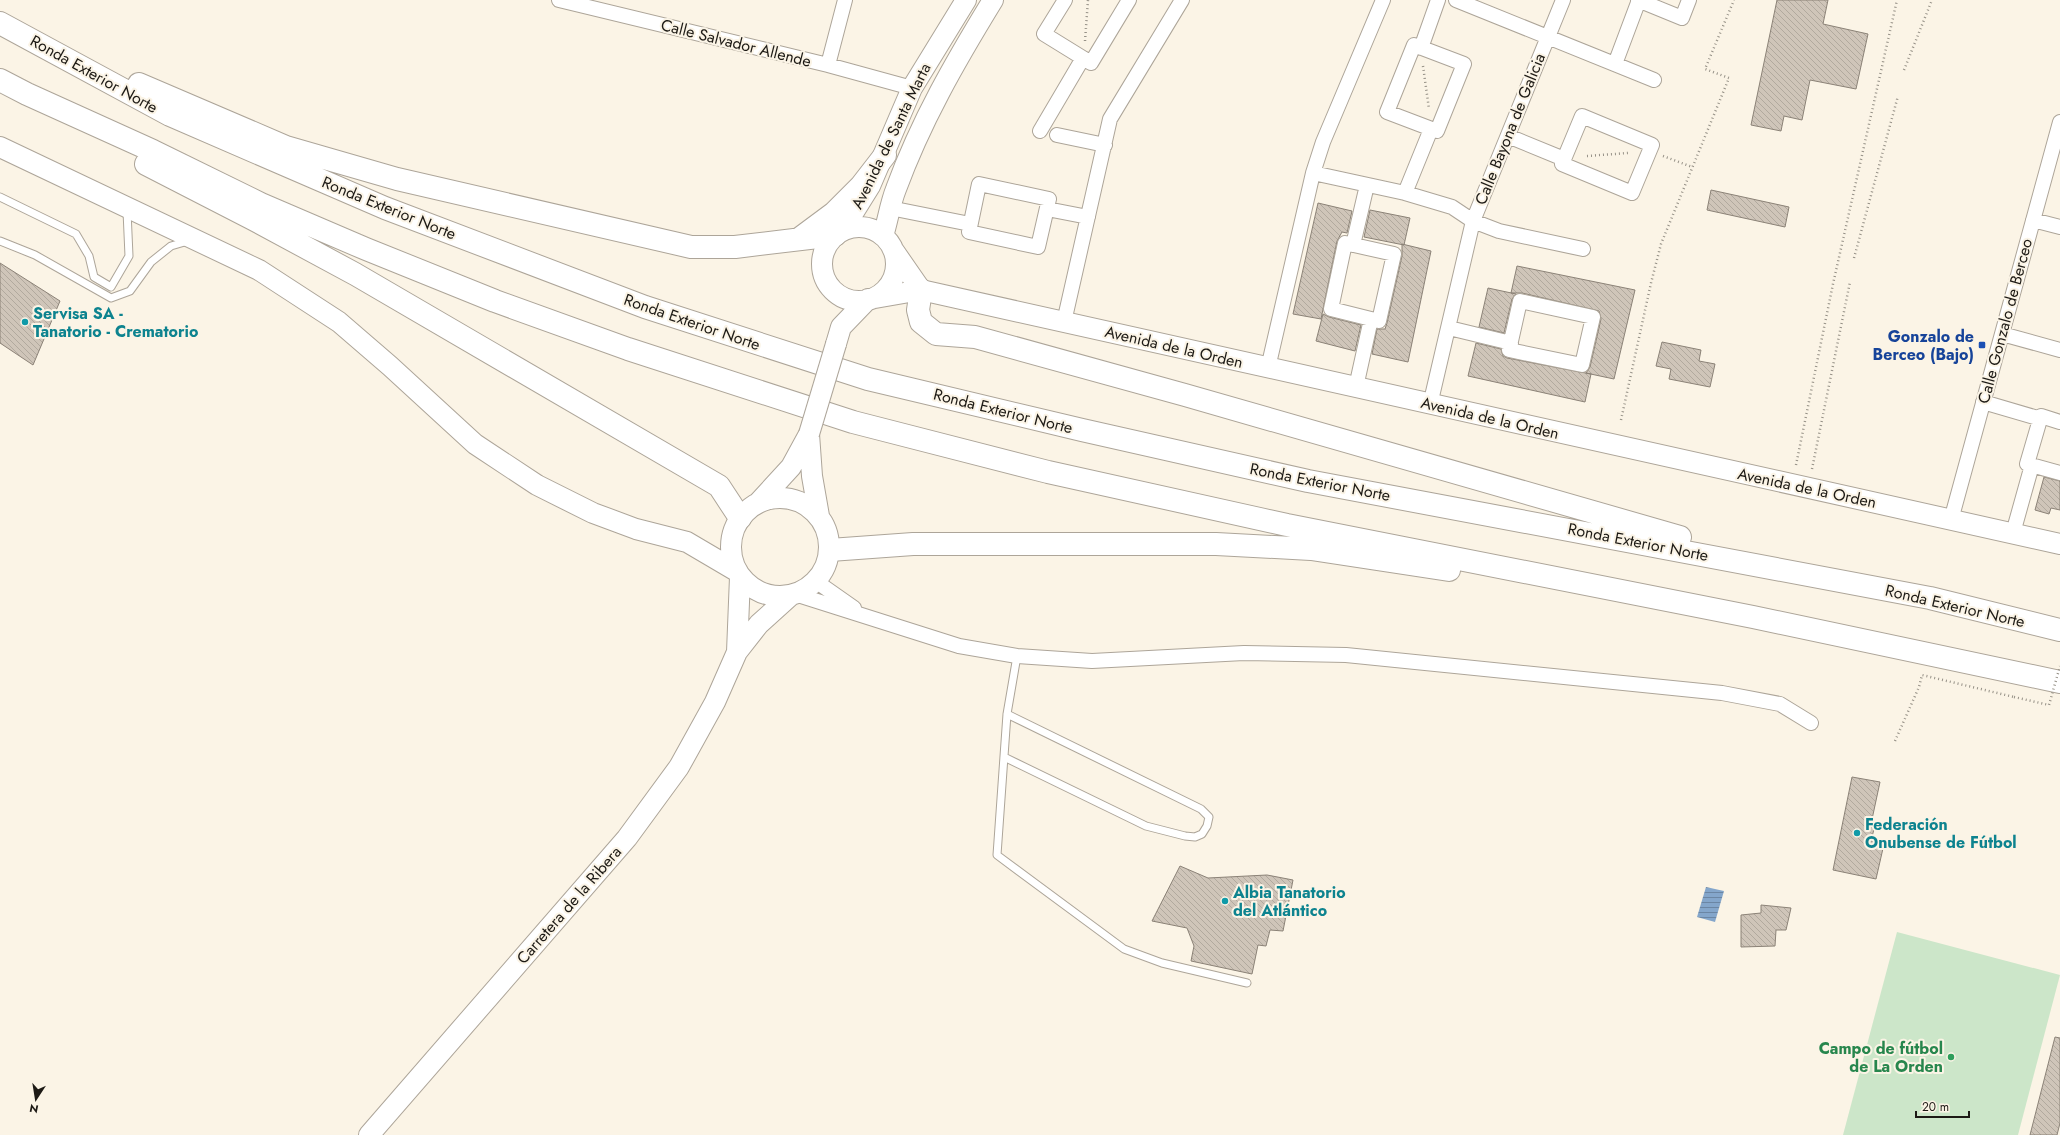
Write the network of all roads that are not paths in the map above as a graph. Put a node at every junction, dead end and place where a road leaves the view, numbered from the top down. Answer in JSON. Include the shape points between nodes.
{"nodes":[{"id":1,"x":559,"y":0,"type":"edge"},
{"id":2,"x":845,"y":0,"type":"edge"},
{"id":3,"x":966,"y":0,"type":"edge"},
{"id":4,"x":993,"y":0,"type":"edge"},
{"id":5,"x":1065,"y":0,"type":"edge"},
{"id":6,"x":1129,"y":0,"type":"edge"},
{"id":7,"x":1182,"y":0,"type":"edge"},
{"id":8,"x":1383,"y":0,"type":"edge"},
{"id":9,"x":1438,"y":0,"type":"edge"},
{"id":10,"x":1456,"y":0,"type":"edge"},
{"id":11,"x":1563,"y":0,"type":"edge"},
{"id":12,"x":1639,"y":0,"type":"edge"},
{"id":13,"x":1689,"y":0,"type":"edge"},
{"id":14,"x":1477,"y":4,"type":"edge"},
{"id":15,"x":0,"y":23,"type":"edge"},
{"id":16,"x":1548,"y":37,"type":"junction"},
{"id":17,"x":1421,"y":48,"type":"junction"},
{"id":18,"x":53,"y":51,"type":"junction"},
{"id":19,"x":1083,"y":58,"type":"junction"},
{"id":20,"x":1615,"y":64,"type":"junction"},
{"id":21,"x":828,"y":65,"type":"junction"},
{"id":22,"x":0,"y":80,"type":"edge"},
{"id":23,"x":1654,"y":80,"type":"dead end"},
{"id":24,"x":912,"y":88,"type":"junction"},
{"id":25,"x":27,"y":94,"type":"junction"},
{"id":26,"x":2060,"y":122,"type":"edge"},
{"id":27,"x":1431,"y":129,"type":"junction"},
{"id":28,"x":1040,"y":131,"type":"dead end"},
{"id":29,"x":1057,"y":135,"type":"dead end"},
{"id":30,"x":1508,"y":136,"type":"junction"},
{"id":31,"x":1105,"y":145,"type":"junction"},
{"id":32,"x":0,"y":147,"type":"edge"},
{"id":33,"x":885,"y":155,"type":"junction"},
{"id":34,"x":2056,"y":156,"type":"edge"},
{"id":35,"x":1564,"y":159,"type":"junction"},
{"id":36,"x":1313,"y":173,"type":"junction"},
{"id":37,"x":1368,"y":185,"type":"junction"},
{"id":38,"x":1406,"y":193,"type":"junction"},
{"id":39,"x":0,"y":197,"type":"edge"},
{"id":40,"x":127,"y":208,"type":"junction"},
{"id":41,"x":890,"y":208,"type":"junction"},
{"id":42,"x":1047,"y":209,"type":"junction"},
{"id":43,"x":1088,"y":217,"type":"junction"},
{"id":44,"x":2034,"y":220,"type":"junction"},
{"id":45,"x":1473,"y":221,"type":"junction"},
{"id":46,"x":970,"y":224,"type":"junction"},
{"id":47,"x":2060,"y":227,"type":"edge"},
{"id":48,"x":839,"y":233,"type":"junction"},
{"id":49,"x":192,"y":239,"type":"junction"},
{"id":50,"x":799,"y":239,"type":"junction"},
{"id":51,"x":0,"y":241,"type":"edge"},
{"id":52,"x":888,"y":242,"type":"junction"},
{"id":53,"x":1353,"y":245,"type":"junction"},
{"id":54,"x":1583,"y":249,"type":"dead end"},
{"id":55,"x":921,"y":290,"type":"junction"},
{"id":56,"x":834,"y":292,"type":"junction"},
{"id":57,"x":872,"y":298,"type":"junction"},
{"id":58,"x":1371,"y":319,"type":"junction"},
{"id":59,"x":1064,"y":322,"type":"junction"},
{"id":60,"x":1449,"y":328,"type":"junction"},
{"id":61,"x":2002,"y":334,"type":"junction"},
{"id":62,"x":838,"y":336,"type":"junction"},
{"id":63,"x":1511,"y":343,"type":"junction"},
{"id":64,"x":2060,"y":350,"type":"edge"},
{"id":65,"x":1268,"y":368,"type":"junction"},
{"id":66,"x":1356,"y":387,"type":"junction"},
{"id":67,"x":1983,"y":402,"type":"junction"},
{"id":68,"x":1430,"y":405,"type":"junction"},
{"id":69,"x":2040,"y":419,"type":"junction"},
{"id":70,"x":2060,"y":422,"type":"edge"},
{"id":71,"x":809,"y":434,"type":"junction"},
{"id":72,"x":2032,"y":465,"type":"junction"},
{"id":73,"x":2060,"y":473,"type":"edge"},
{"id":74,"x":758,"y":503,"type":"junction"},
{"id":75,"x":819,"y":516,"type":"junction"},
{"id":76,"x":1950,"y":520,"type":"junction"},
{"id":77,"x":736,"y":528,"type":"junction"},
{"id":78,"x":2013,"y":533,"type":"junction"},
{"id":79,"x":686,"y":542,"type":"junction"},
{"id":80,"x":2060,"y":544,"type":"edge"},
{"id":81,"x":830,"y":550,"type":"junction"},
{"id":82,"x":739,"y":574,"type":"junction"},
{"id":83,"x":1806,"y":574,"type":"junction"},
{"id":84,"x":816,"y":582,"type":"junction"},
{"id":85,"x":1595,"y":586,"type":"junction"},
{"id":86,"x":792,"y":595,"type":"junction"},
{"id":87,"x":864,"y":615,"type":"junction"},
{"id":88,"x":2060,"y":630,"type":"edge"},
{"id":89,"x":737,"y":652,"type":"junction"},
{"id":90,"x":1017,"y":656,"type":"junction"},
{"id":91,"x":2060,"y":682,"type":"edge"},
{"id":92,"x":1006,"y":714,"type":"junction"},
{"id":93,"x":1811,"y":723,"type":"dead end"},
{"id":94,"x":1004,"y":757,"type":"junction"},
{"id":95,"x":1247,"y":983,"type":"dead end"},
{"id":96,"x":369,"y":1135,"type":"edge"}],
"edges":[{"from":1,"to":21,"type":"street","name":"Calle Salvador Allende"},
{"from":2,"to":21,"type":"street"},
{"from":3,"to":24,"type":"street","name":"Avenida de Santa Marta"},
{"from":4,"to":41,"type":"street","name":"Avenida de Santa Marta","via":[[946,77]]},
{"from":5,"to":19,"type":"street","via":[[1044,34]]},
{"from":6,"to":19,"type":"street","via":[[1091,63]]},
{"from":7,"to":31,"type":"street","via":[[1110,119]]},
{"from":8,"to":36,"type":"street","via":[[1323,142]]},
{"from":9,"to":17,"type":"street"},
{"from":10,"to":14,"type":"street","name":"Calle Bayona de Galicia"},
{"from":11,"to":16,"type":"street","name":"Calle Bayona de Galicia"},
{"from":12,"to":13,"type":"street","via":[[1682,18]]},
{"from":12,"to":20,"type":"street"},
{"from":14,"to":16,"type":"street","name":"Calle Bayona de Galicia"},
{"from":15,"to":18,"type":"highway","name":"Ronda Exterior Norte"},
{"from":16,"to":20,"type":"street","name":"Calle Bayona de Galicia"},
{"from":16,"to":30,"type":"street","name":"Calle Bayona de Galicia"},
{"from":17,"to":27,"type":"street","via":[[1464,64],[1437,131]]},
{"from":17,"to":27,"type":"street","via":[[1414,45],[1387,112]]},
{"from":18,"to":50,"type":"highway","via":[[180,100],[286,147],[397,179],[691,247],[735,247]]},
{"from":18,"to":83,"type":"highway","name":"Ronda Exterior Norte","via":[[170,115],[386,208],[645,307],[868,379],[1308,480]]},
{"from":19,"to":28,"type":"street"},
{"from":20,"to":23,"type":"street","name":"Calle Bayona de Galicia"},
{"from":21,"to":24,"type":"street","name":"Calle Salvador Allende"},
{"from":22,"to":25,"type":"highway"},
{"from":24,"to":33,"type":"street","name":"Avenida de Santa Marta"},
{"from":25,"to":77,"type":"highway","via":[[144,163],[355,274],[718,486]]},
{"from":25,"to":85,"type":"highway","via":[[268,207],[488,298],[628,349],[853,422],[1048,472],[1279,524]]},
{"from":26,"to":34,"type":"street","name":"Calle Gonzalo de Berceo"},
{"from":27,"to":38,"type":"street"},
{"from":29,"to":31,"type":"street"},
{"from":30,"to":35,"type":"street"},
{"from":30,"to":45,"type":"street","name":"Calle Bayona de Galicia"},
{"from":31,"to":43,"type":"street"},
{"from":32,"to":40,"type":"street"},
{"from":33,"to":48,"type":"street","name":"Avenida de Santa Marta","via":[[870,186]]},
{"from":33,"to":50,"type":"highway","via":[[861,186],[834,213]]},
{"from":34,"to":44,"type":"street","name":"Calle Gonzalo de Berceo"},
{"from":35,"to":35,"type":"street","via":[[1562,164],[1632,193],[1652,145],[1582,116]]},
{"from":36,"to":37,"type":"street","name":"Calle Bayona de Galicia"},
{"from":36,"to":65,"type":"street"},
{"from":37,"to":38,"type":"street","name":"Calle Bayona de Galicia"},
{"from":37,"to":53,"type":"street"},
{"from":38,"to":45,"type":"street","name":"Calle Bayona de Galicia","via":[[1452,207]]},
{"from":39,"to":40,"type":"lane","via":[[76,234],[89,256],[94,277],[111,287],[129,256]]},
{"from":40,"to":49,"type":"street"},
{"from":41,"to":46,"type":"street"},
{"from":41,"to":52,"type":"street","name":"Avenida de Santa Marta"},
{"from":42,"to":43,"type":"street"},
{"from":42,"to":46,"type":"street","via":[[1038,247],[968,232]]},
{"from":42,"to":46,"type":"street","via":[[1049,199],[979,184]]},
{"from":43,"to":59,"type":"street"},
{"from":44,"to":47,"type":"street"},
{"from":44,"to":61,"type":"street","name":"Calle Gonzalo de Berceo"},
{"from":45,"to":54,"type":"street","name":"Calle Bayona de Galicia","via":[[1499,231]]},
{"from":45,"to":60,"type":"street","name":"Calle Bayona de Galicia"},
{"from":48,"to":50,"type":"highway"},
{"from":48,"to":52,"type":"street","via":[[856,227],[871,228]]},
{"from":48,"to":56,"type":"street","via":[[826,248],[822,263],[825,279]]},
{"from":49,"to":51,"type":"lane","via":[[171,246],[151,262],[130,291],[111,298],[35,255]]},
{"from":49,"to":79,"type":"street","via":[[259,270],[339,322],[475,444],[537,484],[593,513],[636,529]]},
{"from":52,"to":55,"type":"street"},
{"from":52,"to":57,"type":"street","via":[[897,264],[893,279],[885,290]]},
{"from":53,"to":58,"type":"street","via":[[1345,243],[1331,309]]},
{"from":53,"to":58,"type":"street","via":[[1394,254],[1379,321]]},
{"from":55,"to":57,"type":"street","name":"Avenida de la Orden"},
{"from":55,"to":59,"type":"street","name":"Avenida de la Orden"},
{"from":55,"to":83,"type":"highway","via":[[918,310],[920,322],[936,334],[976,337]]},
{"from":56,"to":57,"type":"street","via":[[848,299],[862,301]]},
{"from":56,"to":62,"type":"street"},
{"from":57,"to":62,"type":"street"},
{"from":58,"to":66,"type":"street"},
{"from":59,"to":65,"type":"street","name":"Avenida de la Orden"},
{"from":60,"to":63,"type":"street"},
{"from":60,"to":68,"type":"street","name":"Calle Bayona de Galicia"},
{"from":61,"to":64,"type":"street"},
{"from":61,"to":67,"type":"street","name":"Calle Gonzalo de Berceo"},
{"from":62,"to":71,"type":"street","bridge":true},
{"from":63,"to":63,"type":"street","via":[[1509,350],[1582,365],[1593,317],[1520,301]]},
{"from":65,"to":66,"type":"street","name":"Avenida de la Orden"},
{"from":66,"to":68,"type":"street","name":"Avenida de la Orden"},
{"from":67,"to":69,"type":"street"},
{"from":67,"to":76,"type":"street","name":"Calle Gonzalo de Berceo"},
{"from":68,"to":76,"type":"street","name":"Avenida de la Orden"},
{"from":69,"to":70,"type":"street","via":[[2041,416]]},
{"from":69,"to":72,"type":"street","via":[[2027,464]]},
{"from":71,"to":74,"type":"street","via":[[791,467]]},
{"from":71,"to":75,"type":"street","via":[[812,476]]},
{"from":72,"to":73,"type":"street"},
{"from":72,"to":78,"type":"street"},
{"from":74,"to":75,"type":"street","via":[[774,498],[791,499],[806,505]]},
{"from":74,"to":77,"type":"street","via":[[748,509]]},
{"from":75,"to":81,"type":"street","via":[[830,538]]},
{"from":76,"to":78,"type":"street","name":"Avenida de la Orden"},
{"from":77,"to":79,"type":"street"},
{"from":77,"to":82,"type":"street","via":[[731,551]]},
{"from":78,"to":80,"type":"street","name":"Avenida de la Orden"},
{"from":79,"to":82,"type":"street"},
{"from":81,"to":84,"type":"street","via":[[828,562]]},
{"from":81,"to":85,"type":"highway","via":[[913,544],[1216,544],[1311,549],[1418,567]]},
{"from":82,"to":86,"type":"street","via":[[750,586],[762,593],[776,596]]},
{"from":82,"to":89,"type":"street"},
{"from":83,"to":88,"type":"highway","name":"Ronda Exterior Norte","via":[[1930,598]]},
{"from":84,"to":86,"type":"street","via":[[804,591]]},
{"from":84,"to":87,"type":"street"},
{"from":85,"to":91,"type":"highway"},
{"from":86,"to":87,"type":"street"},
{"from":86,"to":89,"type":"street","via":[[760,624]]},
{"from":87,"to":90,"type":"street","via":[[959,646]]},
{"from":89,"to":96,"type":"street","name":"Carretera de la Ribera","via":[[715,702],[679,767],[627,838]]},
{"from":90,"to":92,"type":"lane"},
{"from":90,"to":93,"type":"street","via":[[1092,660],[1244,653],[1346,655],[1722,693],[1780,704]]},
{"from":92,"to":94,"type":"lane"},
{"from":92,"to":94,"type":"lane","via":[[1201,809],[1209,817],[1207,826],[1202,834],[1195,837],[1146,826]]},
{"from":94,"to":95,"type":"lane","via":[[997,855],[1124,949],[1162,963]]}]}
